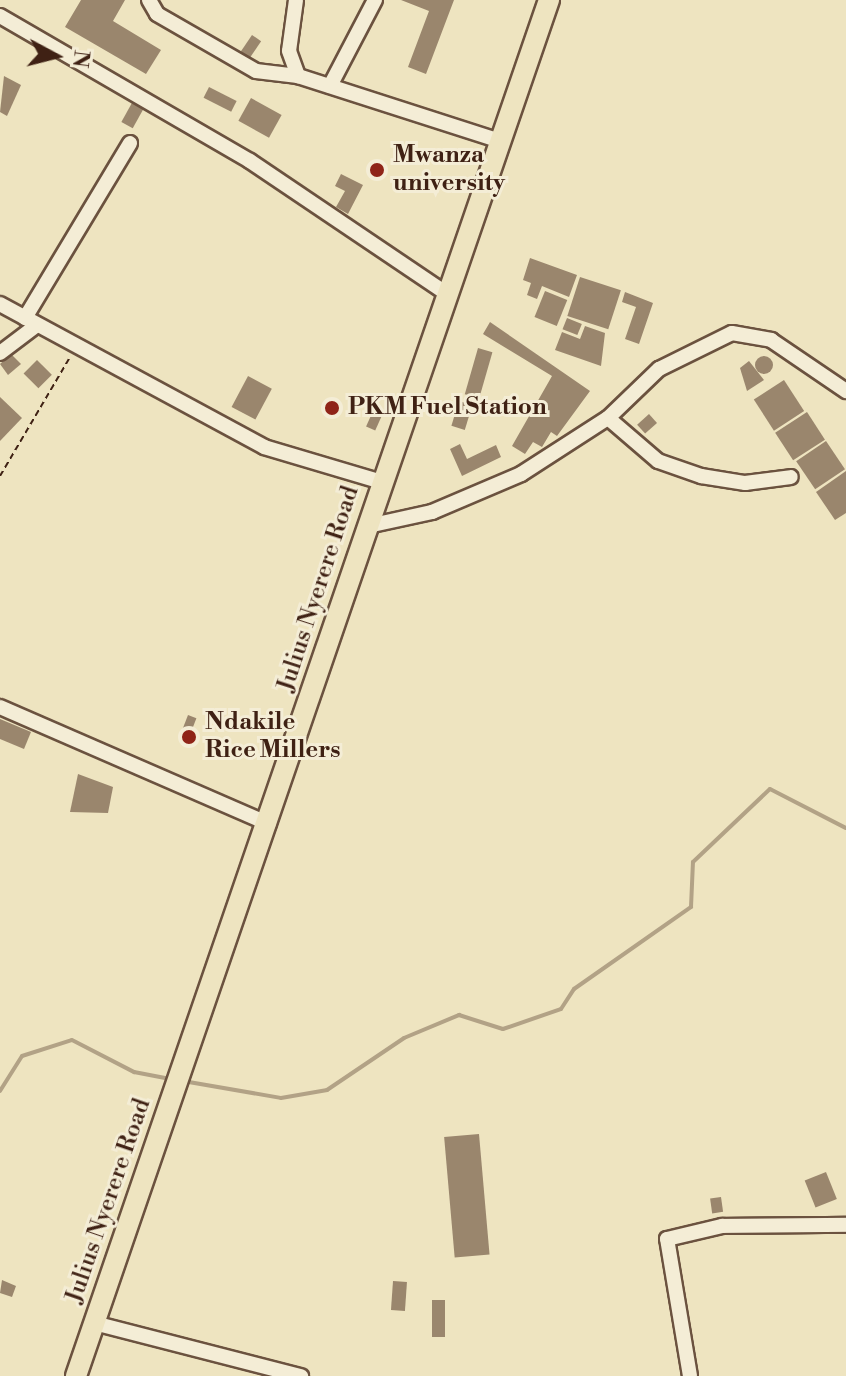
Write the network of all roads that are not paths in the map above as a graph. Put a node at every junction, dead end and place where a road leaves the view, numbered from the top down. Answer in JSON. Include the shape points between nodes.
{"nodes":[{"id":1,"x":149,"y":0,"type":"edge"},
{"id":2,"x":296,"y":0,"type":"edge"},
{"id":3,"x":375,"y":0,"type":"edge"},
{"id":4,"x":549,"y":0,"type":"edge"},
{"id":5,"x":0,"y":16,"type":"edge"},
{"id":6,"x":298,"y":76,"type":"junction"},
{"id":7,"x":330,"y":86,"type":"junction"},
{"id":8,"x":500,"y":141,"type":"junction"},
{"id":9,"x":130,"y":143,"type":"dead end"},
{"id":10,"x":447,"y":294,"type":"junction"},
{"id":11,"x":0,"y":304,"type":"edge"},
{"id":12,"x":31,"y":322,"type":"junction"},
{"id":13,"x":0,"y":353,"type":"edge"},
{"id":14,"x":846,"y":391,"type":"edge"},
{"id":15,"x":608,"y":418,"type":"junction"},
{"id":16,"x":791,"y":477,"type":"dead end"},
{"id":17,"x":382,"y":482,"type":"junction"},
{"id":18,"x":368,"y":526,"type":"junction"},
{"id":19,"x":0,"y":707,"type":"edge"},
{"id":20,"x":269,"y":824,"type":"junction"},
{"id":21,"x":846,"y":1225,"type":"edge"},
{"id":22,"x":94,"y":1323,"type":"junction"},
{"id":23,"x":76,"y":1376,"type":"edge"},
{"id":24,"x":301,"y":1376,"type":"edge"},
{"id":25,"x":690,"y":1376,"type":"edge"}],
"edges":[{"from":1,"to":6,"type":"street","via":[[157,14],[256,71]]},
{"from":2,"to":6,"type":"street","via":[[289,51]]},
{"from":3,"to":7,"type":"street"},
{"from":4,"to":8,"type":"highway","name":"Julius Nyerere Road"},
{"from":5,"to":10,"type":"street","via":[[250,161]]},
{"from":6,"to":7,"type":"street"},
{"from":7,"to":8,"type":"street"},
{"from":8,"to":10,"type":"highway","name":"Julius Nyerere Road"},
{"from":9,"to":12,"type":"street"},
{"from":10,"to":17,"type":"highway","name":"Julius Nyerere Road"},
{"from":11,"to":12,"type":"street"},
{"from":12,"to":13,"type":"street"},
{"from":12,"to":17,"type":"street","via":[[264,447]]},
{"from":14,"to":15,"type":"street","via":[[771,340],[732,333],[659,369]]},
{"from":15,"to":16,"type":"street","via":[[658,461],[701,476],[745,483]]},
{"from":15,"to":18,"type":"street","via":[[521,474],[432,512]]},
{"from":17,"to":18,"type":"highway","name":"Julius Nyerere Road"},
{"from":18,"to":20,"type":"highway","name":"Julius Nyerere Road"},
{"from":19,"to":20,"type":"street"},
{"from":20,"to":22,"type":"highway","name":"Julius Nyerere Road"},
{"from":21,"to":25,"type":"street","via":[[722,1226],[667,1239]]},
{"from":22,"to":23,"type":"highway","name":"Julius Nyerere Road"},
{"from":22,"to":24,"type":"street"}]}
